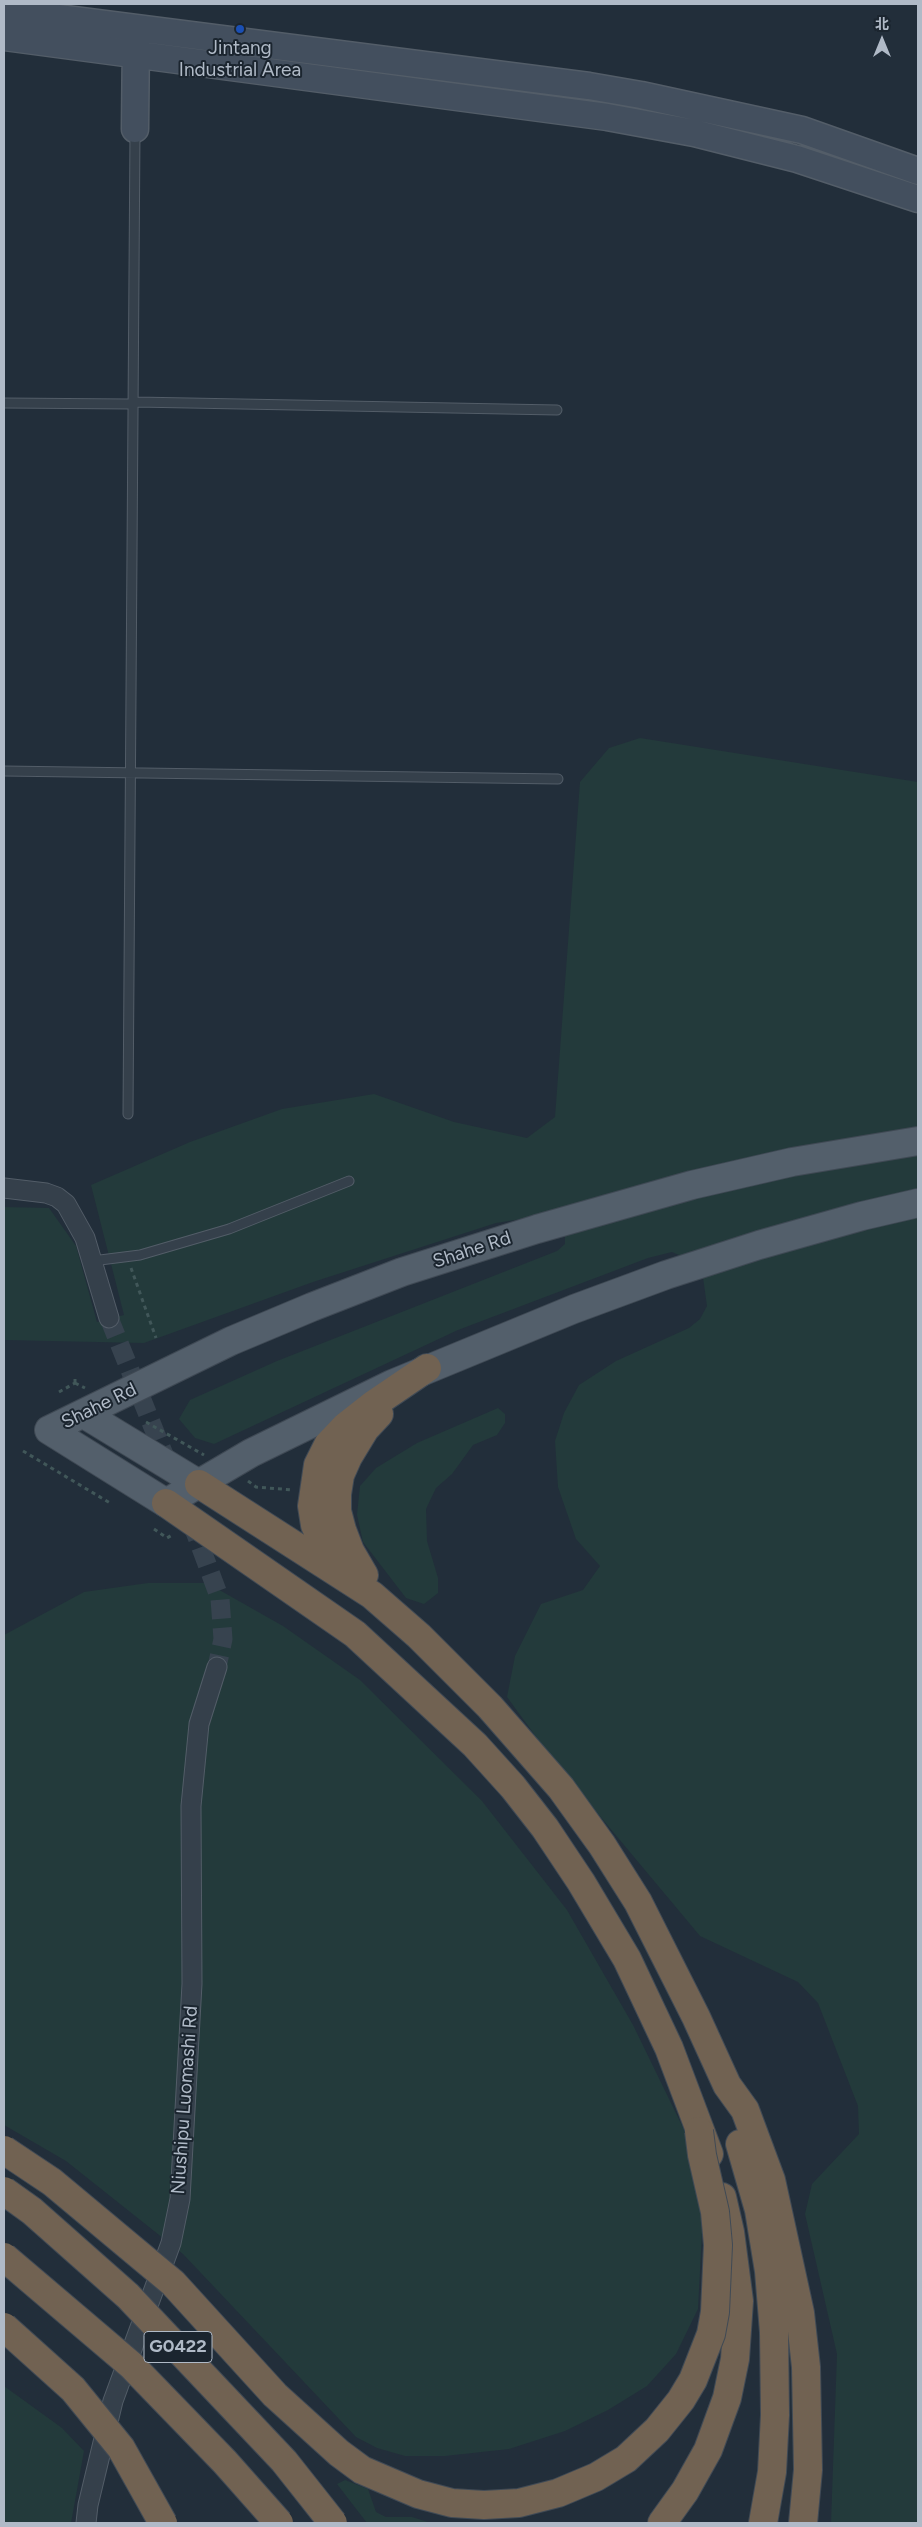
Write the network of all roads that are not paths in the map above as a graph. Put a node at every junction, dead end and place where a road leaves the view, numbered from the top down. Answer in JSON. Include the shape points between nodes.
{"nodes":[{"id":1,"x":4,"y":11,"type":"edge"},
{"id":2,"x":4,"y":37,"type":"edge"},
{"id":3,"x":136,"y":41,"type":"junction"},
{"id":4,"x":135,"y":130,"type":"joint"},
{"id":5,"x":918,"y":171,"type":"edge"},
{"id":6,"x":918,"y":200,"type":"edge"},
{"id":7,"x":4,"y":403,"type":"edge"},
{"id":8,"x":133,"y":403,"type":"junction"},
{"id":9,"x":557,"y":410,"type":"dead end"},
{"id":10,"x":4,"y":771,"type":"edge"},
{"id":11,"x":131,"y":773,"type":"junction"},
{"id":12,"x":558,"y":778,"type":"dead end"},
{"id":13,"x":128,"y":1114,"type":"dead end"},
{"id":14,"x":918,"y":1140,"type":"edge"},
{"id":15,"x":349,"y":1182,"type":"dead end"},
{"id":16,"x":4,"y":1188,"type":"edge"},
{"id":17,"x":918,"y":1203,"type":"edge"},
{"id":18,"x":92,"y":1261,"type":"junction"},
{"id":19,"x":109,"y":1318,"type":"tunnel mouth"},
{"id":20,"x":427,"y":1368,"type":"junction"},
{"id":21,"x":84,"y":1414,"type":"junction"},
{"id":22,"x":198,"y":1484,"type":"junction"},
{"id":23,"x":166,"y":1503,"type":"junction"},
{"id":24,"x":381,"y":1603,"type":"junction"},
{"id":25,"x":217,"y":1667,"type":"tunnel mouth"},
{"id":26,"x":727,"y":2085,"type":"junction"},
{"id":27,"x":699,"y":2131,"type":"junction"},
{"id":28,"x":4,"y":2150,"type":"edge"},
{"id":29,"x":4,"y":2191,"type":"edge"},
{"id":30,"x":4,"y":2257,"type":"edge"},
{"id":31,"x":4,"y":2326,"type":"edge"},
{"id":32,"x":86,"y":2523,"type":"edge"},
{"id":33,"x":163,"y":2523,"type":"edge"},
{"id":34,"x":279,"y":2523,"type":"edge"},
{"id":35,"x":333,"y":2523,"type":"edge"},
{"id":36,"x":662,"y":2523,"type":"edge"},
{"id":37,"x":763,"y":2523,"type":"edge"},
{"id":38,"x":803,"y":2523,"type":"edge"}],
"edges":[{"from":1,"to":3,"type":"main road"},
{"from":2,"to":3,"type":"main road"},
{"from":3,"to":4,"type":"main road"},
{"from":3,"to":5,"type":"main road","via":[[589,86],[802,130]]},
{"from":3,"to":6,"type":"main road","via":[[684,131],[797,159]]},
{"from":4,"to":8,"type":"lane"},
{"from":7,"to":8,"type":"lane"},
{"from":8,"to":9,"type":"lane"},
{"from":8,"to":11,"type":"lane"},
{"from":10,"to":11,"type":"lane"},
{"from":11,"to":12,"type":"lane"},
{"from":11,"to":13,"type":"lane"},
{"from":14,"to":21,"type":"main road","name":"Shahe Rd","via":[[792,1162],[682,1188],[402,1272],[231,1341]]},
{"from":15,"to":18,"type":"lane","via":[[229,1229],[162,1250]]},
{"from":16,"to":18,"type":"street","via":[[57,1196],[77,1221]]},
{"from":17,"to":20,"type":"main road","via":[[862,1216],[666,1275]]},
{"from":18,"to":19,"type":"street"},
{"from":20,"to":22,"type":"main road","via":[[251,1453]]},
{"from":20,"to":24,"type":"highway","via":[[387,1404],[365,1430],[340,1475],[337,1511],[350,1551]]},
{"from":21,"to":22,"type":"main road"},
{"from":21,"to":23,"type":"main road","name":"Shahe Rd","via":[[49,1430]]},
{"from":22,"to":23,"type":"main road"},
{"from":22,"to":24,"type":"highway"},
{"from":23,"to":27,"type":"highway","via":[[355,1634],[475,1745],[512,1787],[545,1828],[627,1959],[669,2048]]},
{"from":24,"to":26,"type":"highway","via":[[454,1671],[518,1738],[561,1788],[602,1845],[642,1910]]},
{"from":25,"to":32,"type":"street","name":"Niushipu Luomashi Rd","via":[[199,1724],[190,1806],[192,1984],[180,2199],[171,2243],[113,2401]]},
{"from":26,"to":37,"type":"highway","via":[[730,2114],[759,2210],[769,2271],[775,2415],[772,2472]]},
{"from":26,"to":38,"type":"highway","via":[[745,2110],[771,2180],[800,2313],[808,2418]]},
{"from":27,"to":28,"type":"highway","bridge":true,"via":[[715,2212],[718,2254],[711,2334],[693,2380],[657,2430],[626,2459],[596,2477],[558,2493],[519,2503],[484,2506],[452,2503],[418,2494],[362,2470],[339,2453],[276,2394],[173,2283],[52,2182]]},
{"from":27,"to":36,"type":"highway","via":[[713,2164],[730,2232],[739,2301],[738,2330],[735,2359],[719,2425],[685,2491]]},
{"from":29,"to":35,"type":"highway","number":"G0422","bridge":true,"via":[[32,2211],[128,2296],[284,2461]]},
{"from":30,"to":34,"type":"highway","number":"G0422","bridge":true,"via":[[131,2365]]},
{"from":31,"to":33,"type":"highway","bridge":true,"via":[[73,2389],[121,2448]]}]}
